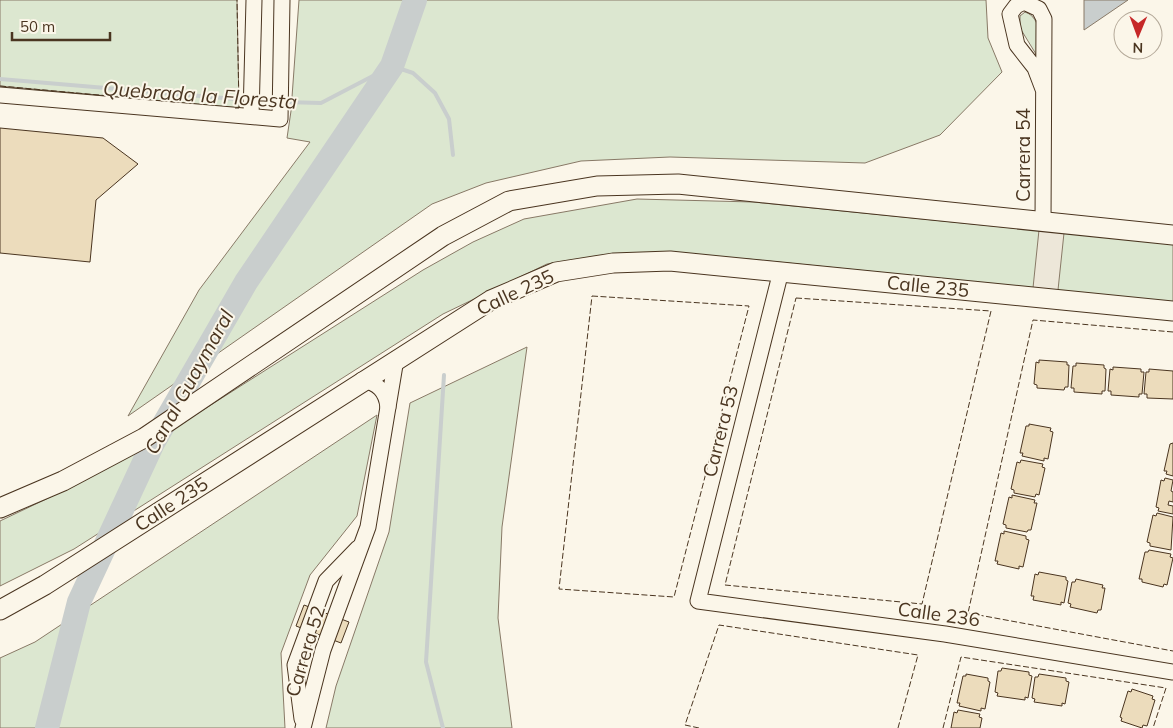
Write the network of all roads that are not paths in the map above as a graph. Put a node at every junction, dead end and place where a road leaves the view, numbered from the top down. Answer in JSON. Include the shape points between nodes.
{"nodes":[{"id":1,"x":254,"y":0,"type":"edge"},
{"id":2,"x":282,"y":0,"type":"edge"},
{"id":3,"x":1044,"y":89,"type":"junction"},
{"id":4,"x":0,"y":96,"type":"edge"},
{"id":5,"x":251,"y":116,"type":"junction"},
{"id":6,"x":1044,"y":222,"type":"junction"},
{"id":7,"x":1173,"y":235,"type":"edge"},
{"id":8,"x":780,"y":271,"type":"junction"},
{"id":9,"x":1173,"y":311,"type":"edge"},
{"id":10,"x":396,"y":359,"type":"junction"},
{"id":11,"x":362,"y":380,"type":"junction"},
{"id":12,"x":388,"y":410,"type":"junction"},
{"id":13,"x":8,"y":505,"type":"edge"},
{"id":14,"x":362,"y":543,"type":"junction"},
{"id":15,"x":326,"y":581,"type":"junction"},
{"id":16,"x":346,"y":587,"type":"junction"},
{"id":17,"x":698,"y":601,"type":"joint"},
{"id":18,"x":0,"y":610,"type":"edge"},
{"id":19,"x":1173,"y":672,"type":"edge"},
{"id":20,"x":303,"y":728,"type":"edge"}],
"edges":[{"from":1,"to":5,"type":"street"},
{"from":2,"to":5,"type":"street","via":[[280,119]]},
{"from":3,"to":3,"type":"street","name":"Carrera 54","via":[[1044,19],[1039,9],[1024,2],[1010,14],[1012,32]]},
{"from":3,"to":6,"type":"street","name":"Carrera 54"},
{"from":4,"to":5,"type":"street"},
{"from":6,"to":7,"type":"main road"},
{"from":6,"to":13,"type":"main road","via":[[678,184],[597,186],[510,201],[443,236],[144,438],[63,481]]},
{"from":8,"to":9,"type":"main road","name":"Calle 235"},
{"from":8,"to":10,"type":"main road","name":"Calle 235","via":[[670,261],[556,272],[491,300]]},
{"from":8,"to":17,"type":"street","name":"Carrera 53"},
{"from":10,"to":11,"type":"main road","name":"Calle 235"},
{"from":10,"to":12,"type":"street","name":"Carrera 52"},
{"from":11,"to":12,"type":"street","via":[[381,389]]},
{"from":11,"to":18,"type":"main road","name":"Calle 235","via":[[45,585]]},
{"from":12,"to":14,"type":"street","name":"Carrera 52","via":[[368,527]]},
{"from":14,"to":15,"type":"street","name":"Carrera 52"},
{"from":14,"to":16,"type":"street","name":"Carrera 52"},
{"from":15,"to":16,"type":"street","name":"Carrera 52","via":[[327,590],[332,595],[340,594]]},
{"from":15,"to":20,"type":"street","name":"Carrera 52","via":[[295,665]]},
{"from":16,"to":20,"type":"street","name":"Carrera 52","via":[[323,650]]},
{"from":17,"to":19,"type":"street","name":"Calle 236","via":[[945,634]]}]}
